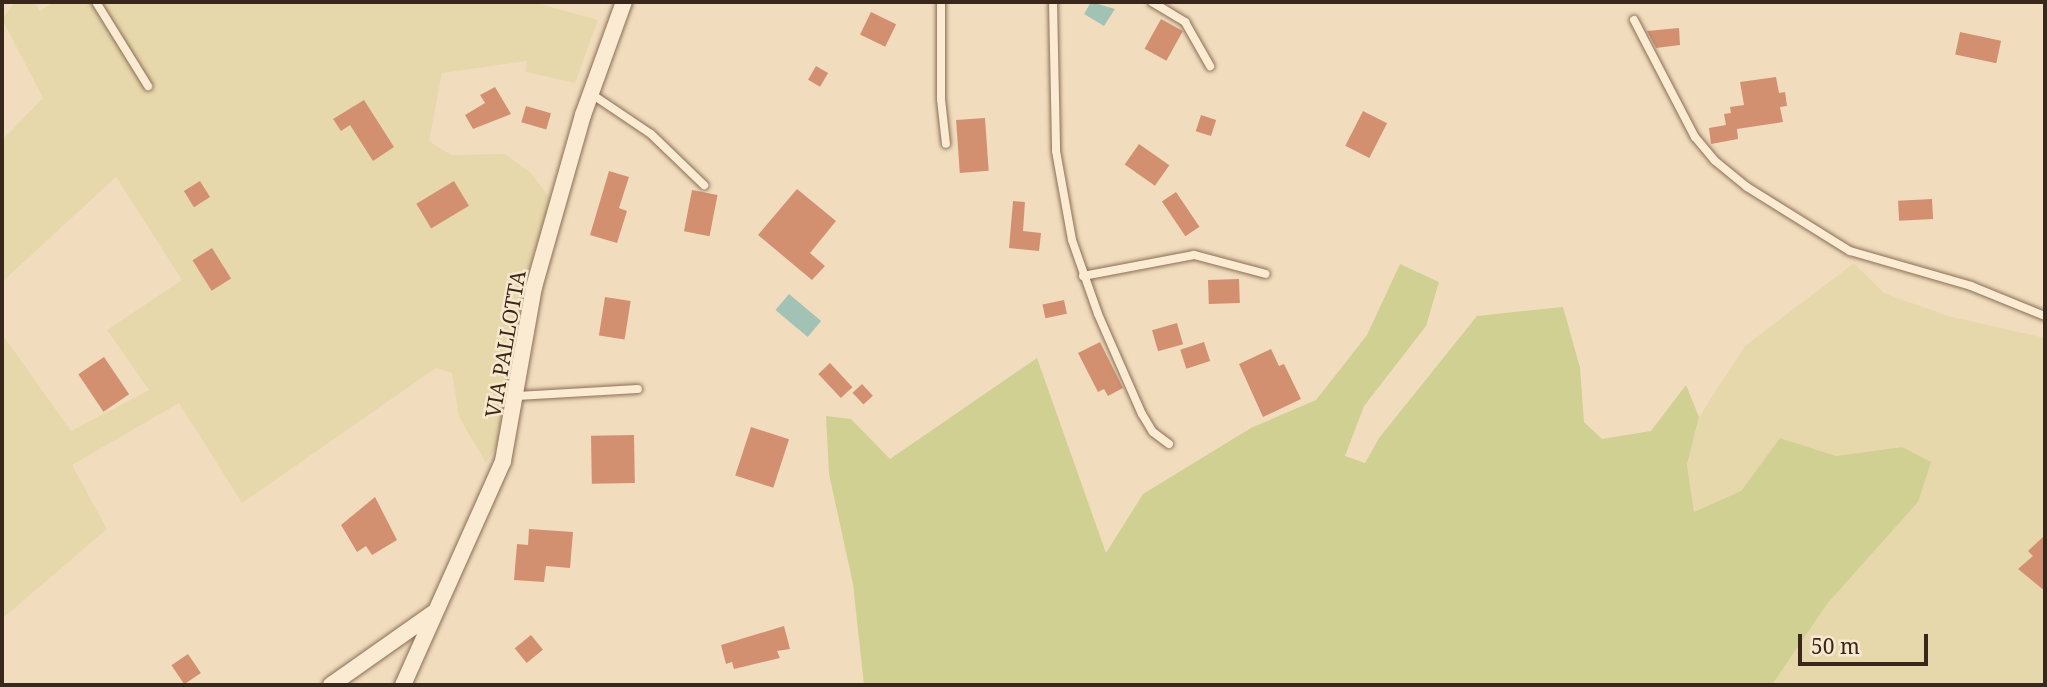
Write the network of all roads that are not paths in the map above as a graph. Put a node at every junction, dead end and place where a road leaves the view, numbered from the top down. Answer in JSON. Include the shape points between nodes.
{"nodes":[{"id":1,"x":96,"y":2,"type":"edge"},
{"id":2,"x":624,"y":2,"type":"edge"},
{"id":3,"x":941,"y":2,"type":"edge"},
{"id":4,"x":1053,"y":2,"type":"edge"},
{"id":5,"x":1152,"y":2,"type":"edge"},
{"id":6,"x":1634,"y":20,"type":"dead end"},
{"id":7,"x":1210,"y":66,"type":"dead end"},
{"id":8,"x":148,"y":86,"type":"dead end"},
{"id":9,"x":590,"y":93,"type":"junction"},
{"id":10,"x":946,"y":144,"type":"dead end"},
{"id":11,"x":704,"y":184,"type":"dead end"},
{"id":12,"x":1266,"y":274,"type":"dead end"},
{"id":13,"x":1083,"y":276,"type":"junction"},
{"id":14,"x":2045,"y":316,"type":"edge"},
{"id":15,"x":638,"y":389,"type":"dead end"},
{"id":16,"x":517,"y":396,"type":"junction"},
{"id":17,"x":1169,"y":444,"type":"dead end"},
{"id":18,"x":433,"y":613,"type":"junction"},
{"id":19,"x":331,"y":685,"type":"edge"},
{"id":20,"x":403,"y":685,"type":"edge"}],
"edges":[{"from":1,"to":8,"type":"lane"},
{"from":2,"to":9,"type":"street","name":"VIA PALLOTTA"},
{"from":3,"to":10,"type":"lane"},
{"from":4,"to":13,"type":"lane","via":[[1058,162]]},
{"from":5,"to":7,"type":"lane","via":[[1185,22]]},
{"from":6,"to":14,"type":"lane","via":[[1695,137],[1713,160],[1746,187],[1850,251],[1971,286]]},
{"from":9,"to":11,"type":"lane","via":[[651,134]]},
{"from":9,"to":16,"type":"street","name":"VIA PALLOTTA","via":[[532,294]]},
{"from":12,"to":13,"type":"lane","via":[[1194,256]]},
{"from":13,"to":17,"type":"lane","via":[[1146,422]]},
{"from":15,"to":16,"type":"lane"},
{"from":16,"to":18,"type":"street","name":"VIA PALLOTTA","via":[[499,471]]},
{"from":18,"to":19,"type":"street"},
{"from":18,"to":20,"type":"street","name":"VIA PALLOTTA"}]}
